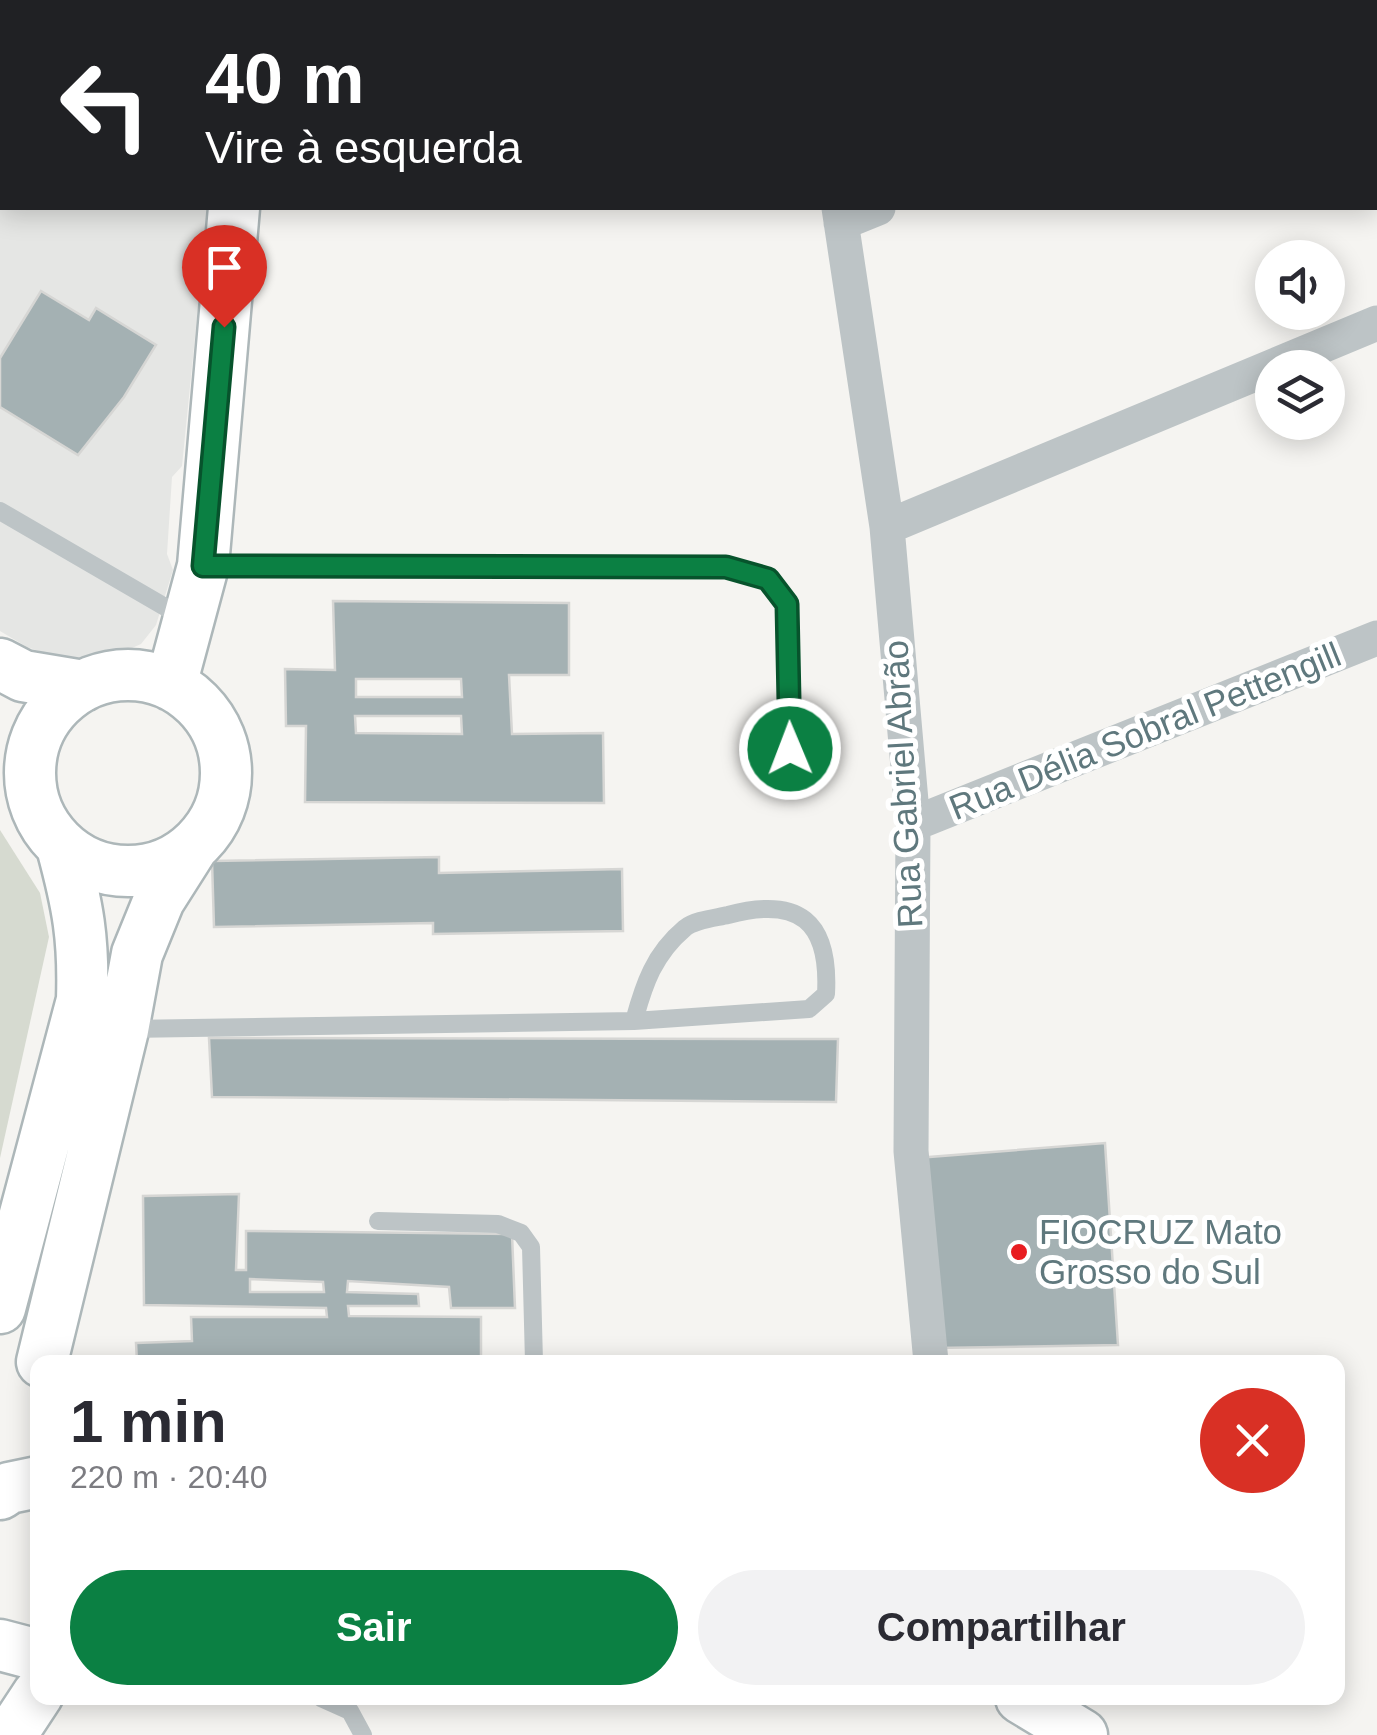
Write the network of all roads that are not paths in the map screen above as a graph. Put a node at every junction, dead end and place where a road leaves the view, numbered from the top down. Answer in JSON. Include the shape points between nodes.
{"nodes":[{"id":1,"x":234,"y":210,"type":"edge"},
{"id":2,"x":867,"y":210,"type":"edge"},
{"id":3,"x":840,"y":215,"type":"edge"},
{"id":4,"x":1377,"y":323,"type":"edge"},
{"id":5,"x":0,"y":511,"type":"edge"},
{"id":6,"x":887,"y":527,"type":"junction"},
{"id":7,"x":203,"y":566,"type":"junction"},
{"id":8,"x":188,"y":621,"type":"junction"},
{"id":9,"x":1377,"y":638,"type":"edge"},
{"id":10,"x":0,"y":664,"type":"edge"},
{"id":11,"x":171,"y":685,"type":"junction"},
{"id":12,"x":83,"y":686,"type":"junction"},
{"id":13,"x":16,"y":781,"type":"edge"},
{"id":14,"x":790,"y":786,"type":"dead end"},
{"id":15,"x":913,"y":824,"type":"junction"},
{"id":16,"x":62,"y":847,"type":"junction"},
{"id":17,"x":192,"y":848,"type":"junction"},
{"id":18,"x":634,"y":1021,"type":"junction"},
{"id":19,"x":123,"y":1030,"type":"junction"},
{"id":20,"x":378,"y":1221,"type":"dead end"},
{"id":21,"x":0,"y":1308,"type":"edge"},
{"id":22,"x":44,"y":1355,"type":"edge"},
{"id":23,"x":534,"y":1355,"type":"edge"},
{"id":24,"x":930,"y":1355,"type":"edge"},
{"id":25,"x":30,"y":1485,"type":"edge"},
{"id":26,"x":0,"y":1494,"type":"edge"},
{"id":27,"x":0,"y":1645,"type":"edge"},
{"id":28,"x":30,"y":1653,"type":"edge"},
{"id":29,"x":31,"y":1705,"type":"edge"},
{"id":30,"x":338,"y":1705,"type":"edge"},
{"id":31,"x":1033,"y":1705,"type":"edge"},
{"id":32,"x":11,"y":1735,"type":"edge"},
{"id":33,"x":363,"y":1735,"type":"edge"},
{"id":34,"x":1082,"y":1735,"type":"edge"}],
"edges":[{"from":1,"to":7,"type":"main road"},
{"from":2,"to":3,"type":"street"},
{"from":3,"to":6,"type":"street","name":"Rua Gabriel Abrão"},
{"from":4,"to":6,"type":"street"},
{"from":5,"to":8,"type":"lane"},
{"from":6,"to":15,"type":"street","name":"Rua Gabriel Abrão"},
{"from":7,"to":8,"type":"main road"},
{"from":7,"to":14,"type":"lane","via":[[726,567],[768,579],[787,604]]},
{"from":8,"to":11,"type":"main road"},
{"from":9,"to":15,"type":"street","name":"Rua Délia Sobral Pettengill"},
{"from":10,"to":12,"type":"main road","via":[[23,676]]},
{"from":11,"to":12,"type":"main road","via":[[112,676]]},
{"from":11,"to":17,"type":"main road","via":[[198,703],[226,761],[225,793],[213,824]]},
{"from":12,"to":13,"type":"main road","via":[[57,705]]},
{"from":13,"to":16,"type":"main road"},
{"from":15,"to":24,"type":"street","name":"Rua Gabriel Abrão","via":[[911,1151]]},
{"from":16,"to":17,"type":"main road","via":[[112,871],[168,863]]},
{"from":16,"to":21,"type":"main road","via":[[80,912],[82,1000]]},
{"from":17,"to":19,"type":"main road","via":[[137,954]]},
{"from":18,"to":18,"type":"lane","via":[[646,976],[688,925],[744,911],[787,910],[803,916],[822,939],[826,994],[809,1009]]},
{"from":18,"to":19,"type":"lane"},
{"from":19,"to":22,"type":"main road"},
{"from":20,"to":23,"type":"lane","via":[[498,1224],[521,1233],[531,1247]]},
{"from":25,"to":26,"type":"main road"},
{"from":27,"to":28,"type":"main road"},
{"from":29,"to":32,"type":"main road"},
{"from":30,"to":33,"type":"lane","via":[[350,1710]]},
{"from":31,"to":34,"type":"main road"}]}
